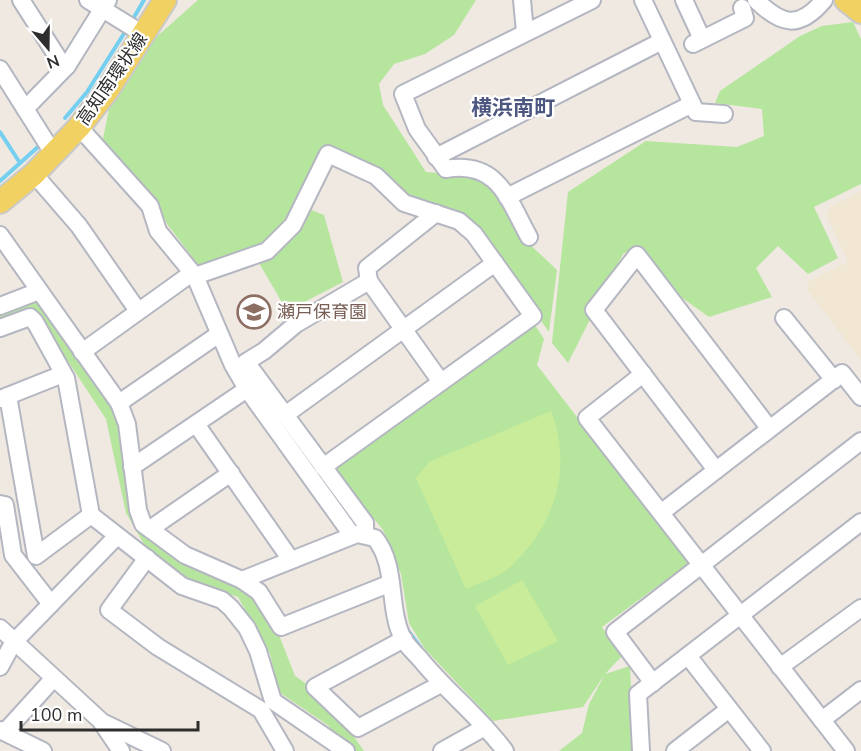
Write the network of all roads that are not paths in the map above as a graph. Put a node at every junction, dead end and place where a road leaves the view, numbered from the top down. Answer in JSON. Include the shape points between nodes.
{"nodes":[{"id":1,"x":21,"y":0,"type":"edge"},
{"id":2,"x":87,"y":0,"type":"edge"},
{"id":3,"x":165,"y":0,"type":"edge"},
{"id":4,"x":522,"y":0,"type":"edge"},
{"id":5,"x":592,"y":0,"type":"edge"},
{"id":6,"x":643,"y":0,"type":"edge"},
{"id":7,"x":684,"y":0,"type":"edge"},
{"id":8,"x":824,"y":0,"type":"edge"},
{"id":9,"x":846,"y":0,"type":"edge"},
{"id":10,"x":749,"y":4,"type":"edge"},
{"id":11,"x":105,"y":5,"type":"edge"},
{"id":12,"x":861,"y":12,"type":"edge"},
{"id":13,"x":525,"y":32,"type":"junction"},
{"id":14,"x":142,"y":34,"type":"junction"},
{"id":15,"x":663,"y":41,"type":"junction"},
{"id":16,"x":67,"y":66,"type":"junction"},
{"id":17,"x":0,"y":69,"type":"edge"},
{"id":18,"x":692,"y":104,"type":"junction"},
{"id":19,"x":25,"y":109,"type":"junction"},
{"id":20,"x":724,"y":114,"type":"dead end"},
{"id":21,"x":79,"y":127,"type":"junction"},
{"id":22,"x":53,"y":153,"type":"junction"},
{"id":23,"x":436,"y":157,"type":"junction"},
{"id":24,"x":34,"y":174,"type":"junction"},
{"id":25,"x":2,"y":197,"type":"edge"},
{"id":26,"x":507,"y":197,"type":"junction"},
{"id":27,"x":436,"y":213,"type":"junction"},
{"id":28,"x":0,"y":235,"type":"edge"},
{"id":29,"x":530,"y":237,"type":"dead end"},
{"id":30,"x":495,"y":264,"type":"junction"},
{"id":31,"x":194,"y":275,"type":"junction"},
{"id":32,"x":369,"y":281,"type":"junction"},
{"id":33,"x":338,"y":290,"type":"dead end"},
{"id":34,"x":39,"y":291,"type":"junction"},
{"id":35,"x":0,"y":306,"type":"edge"},
{"id":36,"x":138,"y":311,"type":"junction"},
{"id":37,"x":784,"y":318,"type":"dead end"},
{"id":38,"x":0,"y":328,"type":"edge"},
{"id":39,"x":404,"y":330,"type":"junction"},
{"id":40,"x":219,"y":334,"type":"junction"},
{"id":41,"x":82,"y":352,"type":"junction"},
{"id":42,"x":230,"y":359,"type":"junction"},
{"id":43,"x":63,"y":374,"type":"junction"},
{"id":44,"x":643,"y":374,"type":"junction"},
{"id":45,"x":834,"y":380,"type":"junction"},
{"id":46,"x":441,"y":382,"type":"junction"},
{"id":47,"x":247,"y":389,"type":"junction"},
{"id":48,"x":861,"y":397,"type":"edge"},
{"id":49,"x":4,"y":398,"type":"edge"},
{"id":50,"x":118,"y":403,"type":"junction"},
{"id":51,"x":285,"y":415,"type":"junction"},
{"id":52,"x":196,"y":424,"type":"junction"},
{"id":53,"x":769,"y":428,"type":"junction"},
{"id":54,"x":861,"y":441,"type":"edge"},
{"id":55,"x":132,"y":467,"type":"junction"},
{"id":56,"x":323,"y":467,"type":"junction"},
{"id":57,"x":716,"y":470,"type":"junction"},
{"id":58,"x":231,"y":473,"type":"junction"},
{"id":59,"x":0,"y":504,"type":"edge"},
{"id":60,"x":662,"y":512,"type":"junction"},
{"id":61,"x":90,"y":515,"type":"junction"},
{"id":62,"x":861,"y":522,"type":"edge"},
{"id":63,"x":150,"y":529,"type":"junction"},
{"id":64,"x":359,"y":535,"type":"junction"},
{"id":65,"x":117,"y":536,"type":"junction"},
{"id":66,"x":147,"y":558,"type":"junction"},
{"id":67,"x":291,"y":560,"type":"junction"},
{"id":68,"x":702,"y":565,"type":"junction"},
{"id":69,"x":242,"y":580,"type":"junction"},
{"id":70,"x":391,"y":583,"type":"junction"},
{"id":71,"x":51,"y":604,"type":"junction"},
{"id":72,"x":861,"y":608,"type":"edge"},
{"id":73,"x":740,"y":615,"type":"junction"},
{"id":74,"x":0,"y":628,"type":"edge"},
{"id":75,"x":404,"y":639,"type":"junction"},
{"id":76,"x":13,"y":643,"type":"junction"},
{"id":77,"x":688,"y":656,"type":"junction"},
{"id":78,"x":0,"y":667,"type":"edge"},
{"id":79,"x":780,"y":667,"type":"junction"},
{"id":80,"x":53,"y":679,"type":"junction"},
{"id":81,"x":653,"y":683,"type":"junction"},
{"id":82,"x":441,"y":684,"type":"junction"},
{"id":83,"x":861,"y":690,"type":"edge"},
{"id":84,"x":267,"y":705,"type":"junction"},
{"id":85,"x":729,"y":709,"type":"junction"},
{"id":86,"x":822,"y":720,"type":"junction"},
{"id":87,"x":102,"y":722,"type":"junction"},
{"id":88,"x":485,"y":727,"type":"junction"},
{"id":89,"x":2,"y":731,"type":"edge"},
{"id":90,"x":43,"y":751,"type":"edge"},
{"id":91,"x":122,"y":751,"type":"edge"},
{"id":92,"x":162,"y":751,"type":"edge"},
{"id":93,"x":285,"y":751,"type":"edge"},
{"id":94,"x":346,"y":751,"type":"edge"},
{"id":95,"x":442,"y":751,"type":"edge"},
{"id":96,"x":505,"y":751,"type":"edge"},
{"id":97,"x":641,"y":751,"type":"edge"},
{"id":98,"x":675,"y":751,"type":"edge"},
{"id":99,"x":762,"y":751,"type":"edge"},
{"id":100,"x":846,"y":751,"type":"edge"}],
"edges":[{"from":1,"to":16,"type":"street"},
{"from":2,"to":11,"type":"street"},
{"from":3,"to":14,"type":"main road","name":"高知南環状線"},
{"from":4,"to":13,"type":"street"},
{"from":5,"to":13,"type":"street"},
{"from":6,"to":15,"type":"street"},
{"from":7,"to":10,"type":"street","via":[[698,41],[745,18]]},
{"from":8,"to":10,"type":"street","via":[[806,17],[795,21],[772,16]]},
{"from":9,"to":12,"type":"main road"},
{"from":11,"to":14,"type":"street"},
{"from":11,"to":16,"type":"street"},
{"from":13,"to":23,"type":"street","via":[[403,94],[417,129]]},
{"from":14,"to":21,"type":"main road","name":"高知南環状線"},
{"from":15,"to":18,"type":"street"},
{"from":15,"to":23,"type":"street"},
{"from":16,"to":19,"type":"street"},
{"from":17,"to":19,"type":"street"},
{"from":18,"to":20,"type":"street","via":[[696,112]]},
{"from":18,"to":26,"type":"street"},
{"from":19,"to":22,"type":"street"},
{"from":21,"to":22,"type":"main road","name":"高知南環状線"},
{"from":21,"to":31,"type":"street","via":[[150,206],[158,231]]},
{"from":22,"to":24,"type":"main road","name":"高知南環状線"},
{"from":23,"to":26,"type":"street","via":[[446,170],[481,170],[495,180]]},
{"from":24,"to":25,"type":"main road","name":"高知南環状線"},
{"from":24,"to":36,"type":"street","via":[[79,226]]},
{"from":26,"to":29,"type":"street"},
{"from":27,"to":30,"type":"street","via":[[459,221],[474,234]]},
{"from":27,"to":31,"type":"street","via":[[404,202],[376,176],[327,154],[293,225],[267,251]]},
{"from":27,"to":32,"type":"street","via":[[367,268]]},
{"from":28,"to":34,"type":"street"},
{"from":30,"to":39,"type":"street"},
{"from":30,"to":46,"type":"street","via":[[533,316]]},
{"from":31,"to":36,"type":"street"},
{"from":31,"to":40,"type":"street"},
{"from":32,"to":39,"type":"street"},
{"from":32,"to":51,"type":"street","via":[[296,324],[246,362]]},
{"from":33,"to":42,"type":"street","via":[[290,316]]},
{"from":34,"to":35,"type":"street"},
{"from":34,"to":41,"type":"street"},
{"from":36,"to":41,"type":"street"},
{"from":37,"to":45,"type":"street"},
{"from":38,"to":43,"type":"street","via":[[30,317]]},
{"from":39,"to":46,"type":"street"},
{"from":39,"to":51,"type":"street"},
{"from":40,"to":42,"type":"street"},
{"from":40,"to":50,"type":"street"},
{"from":41,"to":50,"type":"street"},
{"from":42,"to":47,"type":"street"},
{"from":43,"to":49,"type":"street"},
{"from":43,"to":61,"type":"street"},
{"from":44,"to":53,"type":"street","via":[[594,310],[637,255]]},
{"from":44,"to":57,"type":"street"},
{"from":44,"to":60,"type":"street","via":[[587,418]]},
{"from":45,"to":48,"type":"street","via":[[842,373]]},
{"from":45,"to":53,"type":"street"},
{"from":46,"to":56,"type":"street"},
{"from":47,"to":52,"type":"street"},
{"from":47,"to":64,"type":"street"},
{"from":49,"to":61,"type":"street","via":[[36,556]]},
{"from":50,"to":55,"type":"street","via":[[127,424]]},
{"from":51,"to":56,"type":"street"},
{"from":52,"to":55,"type":"street"},
{"from":52,"to":58,"type":"street"},
{"from":53,"to":57,"type":"street"},
{"from":54,"to":68,"type":"street"},
{"from":55,"to":63,"type":"street","via":[[139,519]]},
{"from":56,"to":64,"type":"street","via":[[365,523]]},
{"from":57,"to":60,"type":"street"},
{"from":58,"to":63,"type":"street"},
{"from":58,"to":67,"type":"street"},
{"from":59,"to":71,"type":"street","via":[[5,505],[13,555]]},
{"from":60,"to":68,"type":"street"},
{"from":61,"to":65,"type":"street"},
{"from":62,"to":73,"type":"street"},
{"from":63,"to":69,"type":"street","via":[[185,555]]},
{"from":64,"to":67,"type":"street"},
{"from":64,"to":70,"type":"street","via":[[377,540],[390,570]]},
{"from":65,"to":66,"type":"street"},
{"from":65,"to":71,"type":"street"},
{"from":66,"to":84,"type":"street","via":[[182,586],[222,600],[237,614],[258,651]]},
{"from":66,"to":84,"type":"street","via":[[109,610],[158,647]]},
{"from":67,"to":69,"type":"street"},
{"from":68,"to":73,"type":"street"},
{"from":68,"to":81,"type":"street","via":[[615,632]]},
{"from":69,"to":70,"type":"street","via":[[259,592],[281,627]]},
{"from":70,"to":75,"type":"street","via":[[393,606]]},
{"from":71,"to":76,"type":"street"},
{"from":72,"to":79,"type":"street"},
{"from":73,"to":77,"type":"street"},
{"from":73,"to":79,"type":"street"},
{"from":74,"to":76,"type":"street"},
{"from":75,"to":82,"type":"street"},
{"from":75,"to":82,"type":"street","via":[[315,687],[358,728]]},
{"from":76,"to":78,"type":"street"},
{"from":76,"to":80,"type":"street"},
{"from":77,"to":81,"type":"street"},
{"from":77,"to":85,"type":"street"},
{"from":79,"to":86,"type":"street"},
{"from":80,"to":87,"type":"street"},
{"from":80,"to":89,"type":"street"},
{"from":81,"to":97,"type":"street","via":[[638,694]]},
{"from":82,"to":88,"type":"street"},
{"from":83,"to":86,"type":"street"},
{"from":84,"to":93,"type":"street"},
{"from":84,"to":94,"type":"street"},
{"from":85,"to":98,"type":"street"},
{"from":85,"to":99,"type":"street"},
{"from":86,"to":100,"type":"street"},
{"from":87,"to":91,"type":"street"},
{"from":87,"to":92,"type":"street"},
{"from":88,"to":95,"type":"street"},
{"from":88,"to":96,"type":"street"},
{"from":89,"to":90,"type":"street"}]}
